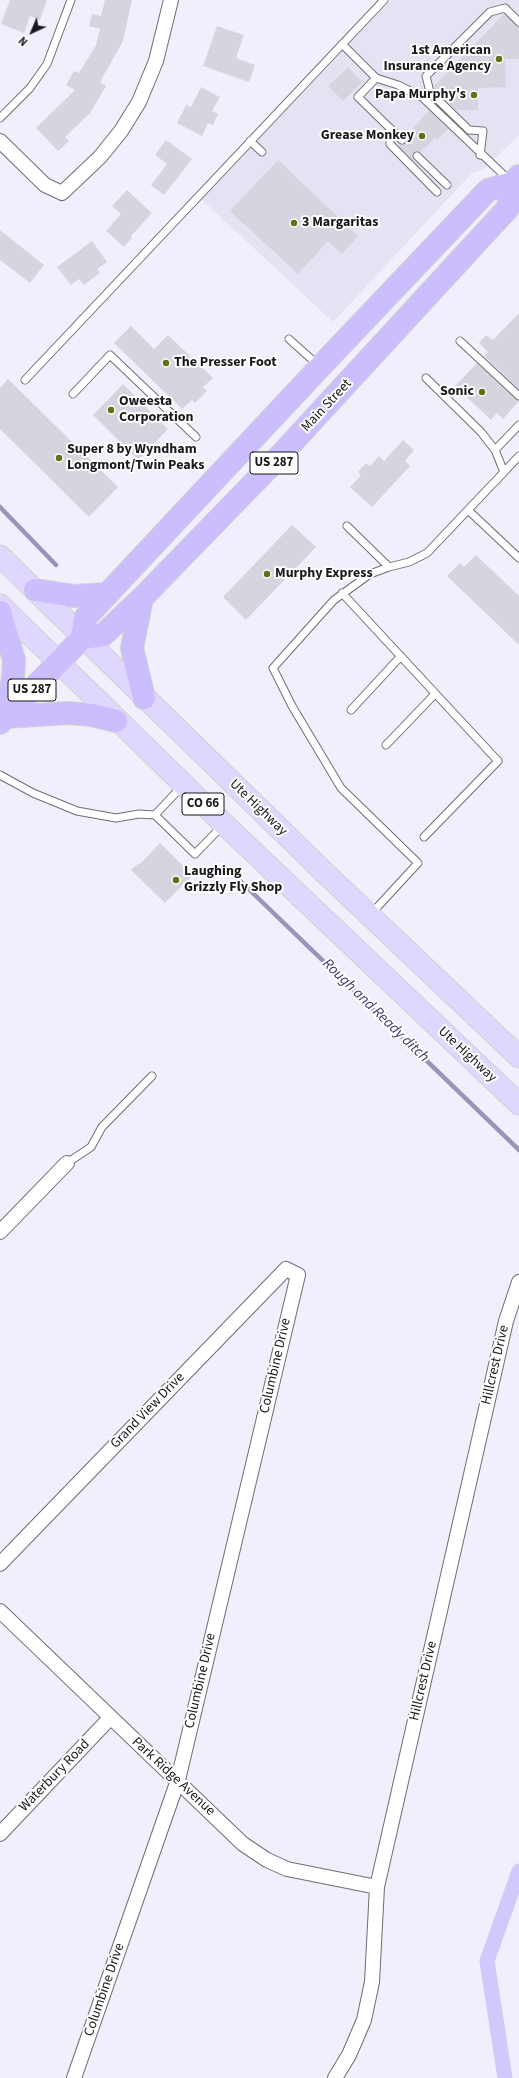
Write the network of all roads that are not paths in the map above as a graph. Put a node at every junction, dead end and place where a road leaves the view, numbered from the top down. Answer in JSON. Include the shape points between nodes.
{"nodes":[{"id":1,"x":71,"y":0,"type":"edge"},
{"id":2,"x":171,"y":0,"type":"edge"},
{"id":3,"x":384,"y":0,"type":"edge"},
{"id":4,"x":519,"y":22,"type":"edge"},
{"id":5,"x":342,"y":44,"type":"junction"},
{"id":6,"x":376,"y":78,"type":"junction"},
{"id":7,"x":0,"y":118,"type":"edge"},
{"id":8,"x":390,"y":128,"type":"junction"},
{"id":9,"x":402,"y":140,"type":"dead end"},
{"id":10,"x":0,"y":142,"type":"edge"},
{"id":11,"x":250,"y":142,"type":"junction"},
{"id":12,"x":262,"y":152,"type":"dead end"},
{"id":13,"x":480,"y":155,"type":"junction"},
{"id":14,"x":417,"y":156,"type":"dead end"},
{"id":15,"x":517,"y":183,"type":"edge"},
{"id":16,"x":447,"y":185,"type":"dead end"},
{"id":17,"x":437,"y":192,"type":"dead end"},
{"id":18,"x":289,"y":339,"type":"dead end"},
{"id":19,"x":460,"y":341,"type":"dead end"},
{"id":20,"x":320,"y":367,"type":"junction"},
{"id":21,"x":426,"y":378,"type":"dead end"},
{"id":22,"x":25,"y":380,"type":"dead end"},
{"id":23,"x":73,"y":394,"type":"dead end"},
{"id":24,"x":519,"y":396,"type":"edge"},
{"id":25,"x":519,"y":425,"type":"edge"},
{"id":26,"x":196,"y":437,"type":"dead end"},
{"id":27,"x":495,"y":450,"type":"junction"},
{"id":28,"x":519,"y":456,"type":"edge"},
{"id":29,"x":504,"y":472,"type":"junction"},
{"id":30,"x":468,"y":510,"type":"junction"},
{"id":31,"x":347,"y":526,"type":"dead end"},
{"id":32,"x":0,"y":556,"type":"edge"},
{"id":33,"x":519,"y":558,"type":"edge"},
{"id":34,"x":389,"y":567,"type":"junction"},
{"id":35,"x":35,"y":590,"type":"junction"},
{"id":36,"x":342,"y":593,"type":"junction"},
{"id":37,"x":108,"y":594,"type":"junction"},
{"id":38,"x":142,"y":598,"type":"junction"},
{"id":39,"x":0,"y":605,"type":"edge"},
{"id":40,"x":0,"y":612,"type":"edge"},
{"id":41,"x":82,"y":638,"type":"junction"},
{"id":42,"x":400,"y":656,"type":"junction"},
{"id":43,"x":58,"y":663,"type":"junction"},
{"id":44,"x":435,"y":694,"type":"junction"},
{"id":45,"x":144,"y":698,"type":"junction"},
{"id":46,"x":351,"y":710,"type":"dead end"},
{"id":47,"x":3,"y":720,"type":"edge"},
{"id":48,"x":116,"y":721,"type":"junction"},
{"id":49,"x":386,"y":745,"type":"dead end"},
{"id":50,"x":0,"y":775,"type":"edge"},
{"id":51,"x":183,"y":785,"type":"junction"},
{"id":52,"x":155,"y":815,"type":"junction"},
{"id":53,"x":224,"y":824,"type":"junction"},
{"id":54,"x":424,"y":837,"type":"dead end"},
{"id":55,"x":369,"y":916,"type":"junction"},
{"id":56,"x":519,"y":1057,"type":"edge"},
{"id":57,"x":152,"y":1076,"type":"dead end"},
{"id":58,"x":519,"y":1104,"type":"edge"},
{"id":59,"x":67,"y":1163,"type":"joint"},
{"id":60,"x":0,"y":1232,"type":"edge"},
{"id":61,"x":298,"y":1275,"type":"joint"},
{"id":62,"x":519,"y":1282,"type":"edge"},
{"id":63,"x":0,"y":1564,"type":"edge"},
{"id":64,"x":0,"y":1611,"type":"edge"},
{"id":65,"x":110,"y":1718,"type":"junction"},
{"id":66,"x":178,"y":1780,"type":"junction"},
{"id":67,"x":0,"y":1834,"type":"edge"},
{"id":68,"x":377,"y":1887,"type":"junction"},
{"id":69,"x":74,"y":2078,"type":"edge"},
{"id":70,"x":335,"y":2078,"type":"edge"}],
"edges":[{"from":1,"to":7,"type":"lane","via":[[47,64],[30,88]]},
{"from":2,"to":10,"type":"street","via":[[156,61],[139,102],[121,131],[100,157],[62,193],[45,186]]},
{"from":3,"to":5,"type":"lane"},
{"from":4,"to":13,"type":"lane","via":[[505,8],[490,12],[426,76],[430,92],[469,130],[483,131]]},
{"from":5,"to":6,"type":"lane"},
{"from":5,"to":11,"type":"lane"},
{"from":6,"to":8,"type":"lane","via":[[358,98]]},
{"from":6,"to":13,"type":"lane","via":[[422,97]]},
{"from":8,"to":9,"type":"lane"},
{"from":8,"to":17,"type":"lane","via":[[390,144]]},
{"from":11,"to":12,"type":"lane"},
{"from":11,"to":22,"type":"lane"},
{"from":13,"to":15,"type":"lane"},
{"from":14,"to":16,"type":"lane"},
{"from":15,"to":20,"type":"highway","number":"US 287","via":[[488,190]]},
{"from":15,"to":38,"type":"highway","name":"Main Street","number":"US 287","via":[[508,208],[277,459]]},
{"from":18,"to":20,"type":"lane"},
{"from":19,"to":24,"type":"lane"},
{"from":20,"to":37,"type":"highway","number":"US 287"},
{"from":21,"to":27,"type":"lane","via":[[482,432]]},
{"from":23,"to":26,"type":"lane","via":[[110,355]]},
{"from":25,"to":27,"type":"lane"},
{"from":27,"to":29,"type":"lane"},
{"from":28,"to":29,"type":"lane"},
{"from":29,"to":30,"type":"lane"},
{"from":30,"to":33,"type":"lane"},
{"from":30,"to":34,"type":"lane","via":[[427,553]]},
{"from":31,"to":34,"type":"lane"},
{"from":32,"to":35,"type":"main road","name":"Ute Highway","number":"CO 66"},
{"from":34,"to":36,"type":"lane","via":[[370,574]]},
{"from":35,"to":37,"type":"highway","via":[[74,596]]},
{"from":35,"to":41,"type":"main road","name":"Ute Highway","number":"CO 66"},
{"from":36,"to":42,"type":"lane"},
{"from":36,"to":55,"type":"lane","via":[[273,668],[292,706],[341,788],[418,863]]},
{"from":37,"to":41,"type":"highway","number":"US 287","via":[[85,618]]},
{"from":38,"to":41,"type":"highway","name":"Main Street","number":"US 287","via":[[103,635]]},
{"from":38,"to":45,"type":"highway","via":[[132,648]]},
{"from":39,"to":43,"type":"main road","name":"Ute Highway","number":"CO 66"},
{"from":40,"to":47,"type":"highway","via":[[14,660],[13,678]]},
{"from":41,"to":43,"type":"highway","number":"US 287"},
{"from":41,"to":45,"type":"main road","name":"Ute Highway","number":"CO 66"},
{"from":42,"to":44,"type":"lane"},
{"from":42,"to":46,"type":"lane"},
{"from":43,"to":47,"type":"highway","number":"US 287"},
{"from":43,"to":48,"type":"main road","name":"Ute Highway","number":"CO 66"},
{"from":44,"to":49,"type":"lane"},
{"from":44,"to":54,"type":"lane","via":[[498,761]]},
{"from":45,"to":55,"type":"main road","name":"Ute Highway","number":"CO 66"},
{"from":47,"to":48,"type":"highway","via":[[68,713]]},
{"from":48,"to":51,"type":"main road","name":"Ute Highway","number":"CO 66"},
{"from":50,"to":52,"type":"lane","via":[[32,793],[76,811],[116,818],[139,814]]},
{"from":51,"to":52,"type":"lane"},
{"from":51,"to":53,"type":"main road","name":"Ute Highway","number":"CO 66"},
{"from":52,"to":53,"type":"lane","via":[[195,854]]},
{"from":53,"to":58,"type":"main road","name":"Ute Highway","number":"CO 66"},
{"from":55,"to":56,"type":"main road","name":"Ute Highway","number":"CO 66"},
{"from":57,"to":59,"type":"lane","via":[[102,1127],[91,1147]]},
{"from":59,"to":60,"type":"street"},
{"from":61,"to":63,"type":"street","name":"Grand View Drive","via":[[286,1268]]},
{"from":61,"to":66,"type":"street","name":"Columbine Drive"},
{"from":62,"to":68,"type":"street","name":"Hillcrest Drive","via":[[506,1321]]},
{"from":64,"to":65,"type":"street","name":"Park Ridge Avenue"},
{"from":65,"to":66,"type":"street","name":"Park Ridge Avenue"},
{"from":65,"to":67,"type":"street","name":"Waterbury Road"},
{"from":66,"to":68,"type":"street","name":"Park Ridge Avenue","via":[[243,1844],[267,1860],[287,1869]]},
{"from":66,"to":69,"type":"street","name":"Columbine Drive"},
{"from":68,"to":70,"type":"street","name":"Hillcrest Drive","via":[[372,1982],[364,2020],[349,2055]]}]}
